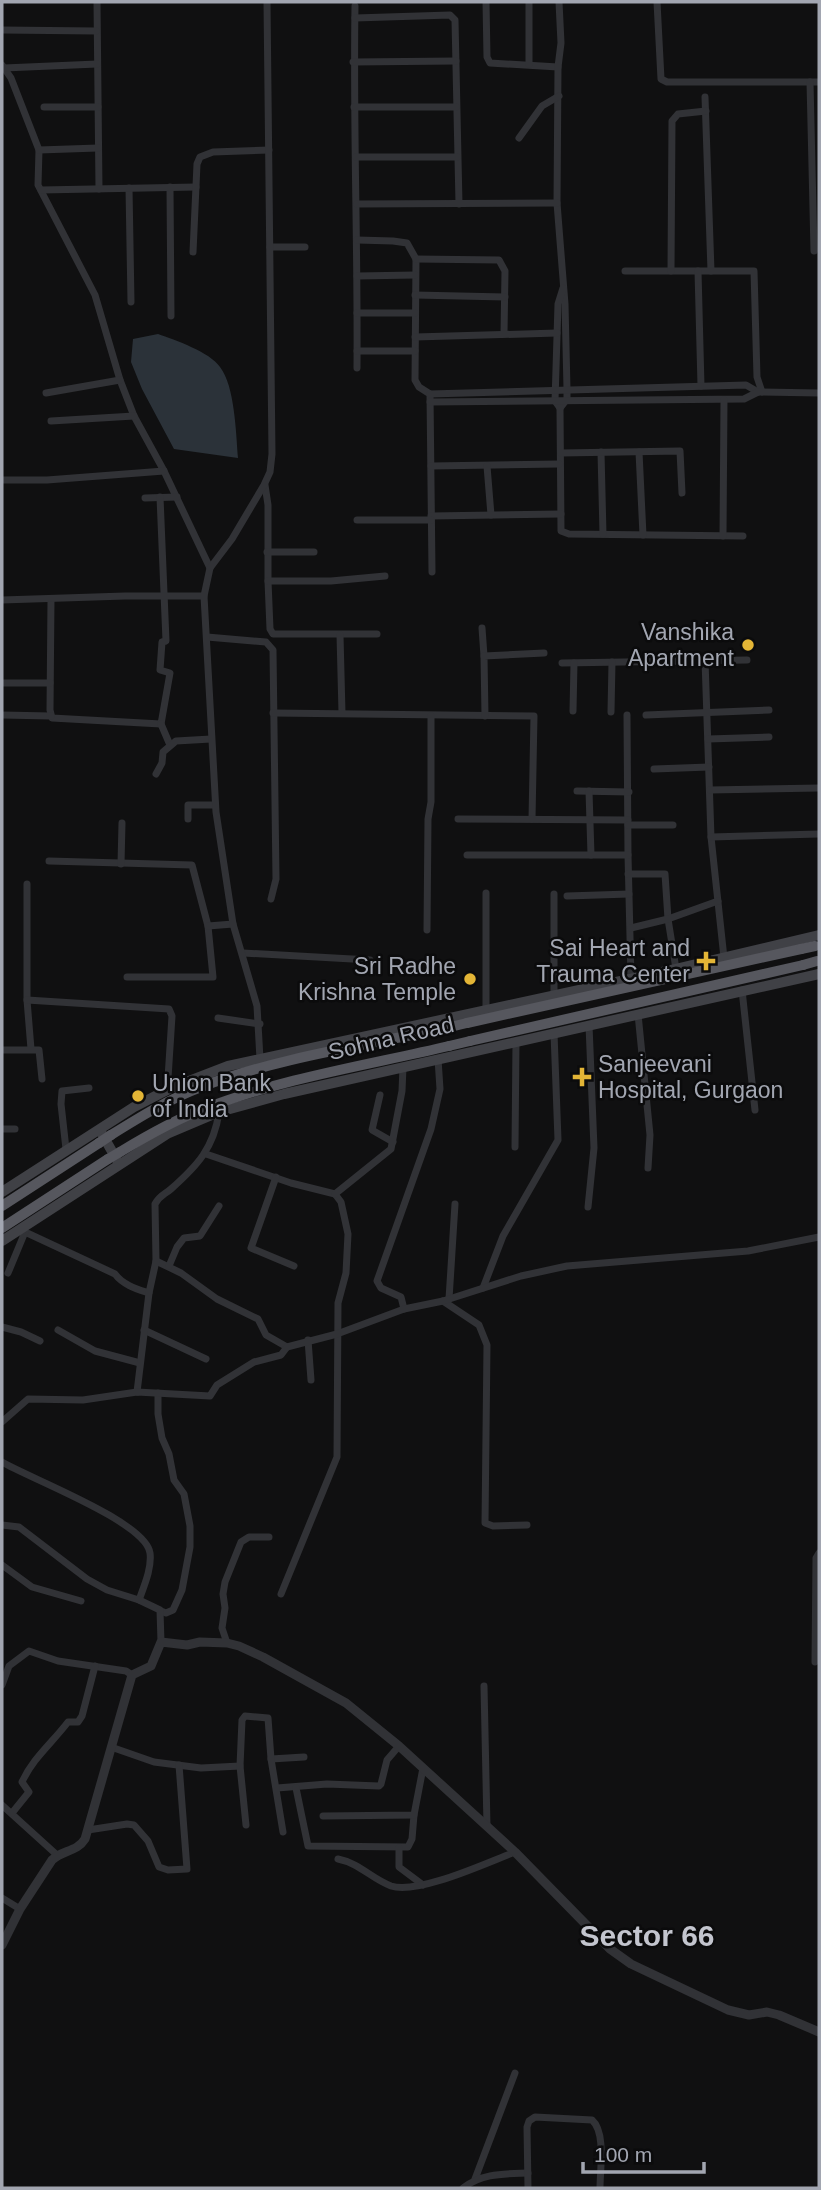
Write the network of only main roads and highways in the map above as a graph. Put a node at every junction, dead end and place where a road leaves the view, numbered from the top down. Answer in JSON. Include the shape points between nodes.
{"nodes":[{"id":1,"x":815,"y":941,"type":"edge"},
{"id":2,"x":818,"y":961,"type":"edge"},
{"id":3,"x":816,"y":974,"type":"edge"},
{"id":4,"x":454,"y":1016,"type":"junction"},
{"id":5,"x":463,"y":1053,"type":"junction"},
{"id":6,"x":99,"y":1128,"type":"junction"},
{"id":7,"x":119,"y":1164,"type":"junction"},
{"id":8,"x":2,"y":1192,"type":"edge"},
{"id":9,"x":2,"y":1206,"type":"edge"},
{"id":10,"x":2,"y":1228,"type":"edge"},
{"id":11,"x":2,"y":1241,"type":"edge"}],
"edges":[{"from":1,"to":3,"type":"main road"},
{"from":1,"to":4,"type":"main road"},
{"from":1,"to":9,"type":"highway","name":"Sohna Road","bridge":true,"via":[[801,950],[248,1071],[199,1087],[152,1110]]},
{"from":2,"to":10,"type":"highway","name":"Sohna Road","bridge":true,"via":[[259,1090],[163,1126]]},
{"from":3,"to":5,"type":"main road"},
{"from":4,"to":5,"type":"main road"},
{"from":4,"to":6,"type":"main road","via":[[228,1066],[171,1088]]},
{"from":5,"to":7,"type":"main road","via":[[219,1112],[167,1134]]},
{"from":6,"to":7,"type":"main road"},
{"from":6,"to":8,"type":"main road"},
{"from":7,"to":11,"type":"main road"}]}
